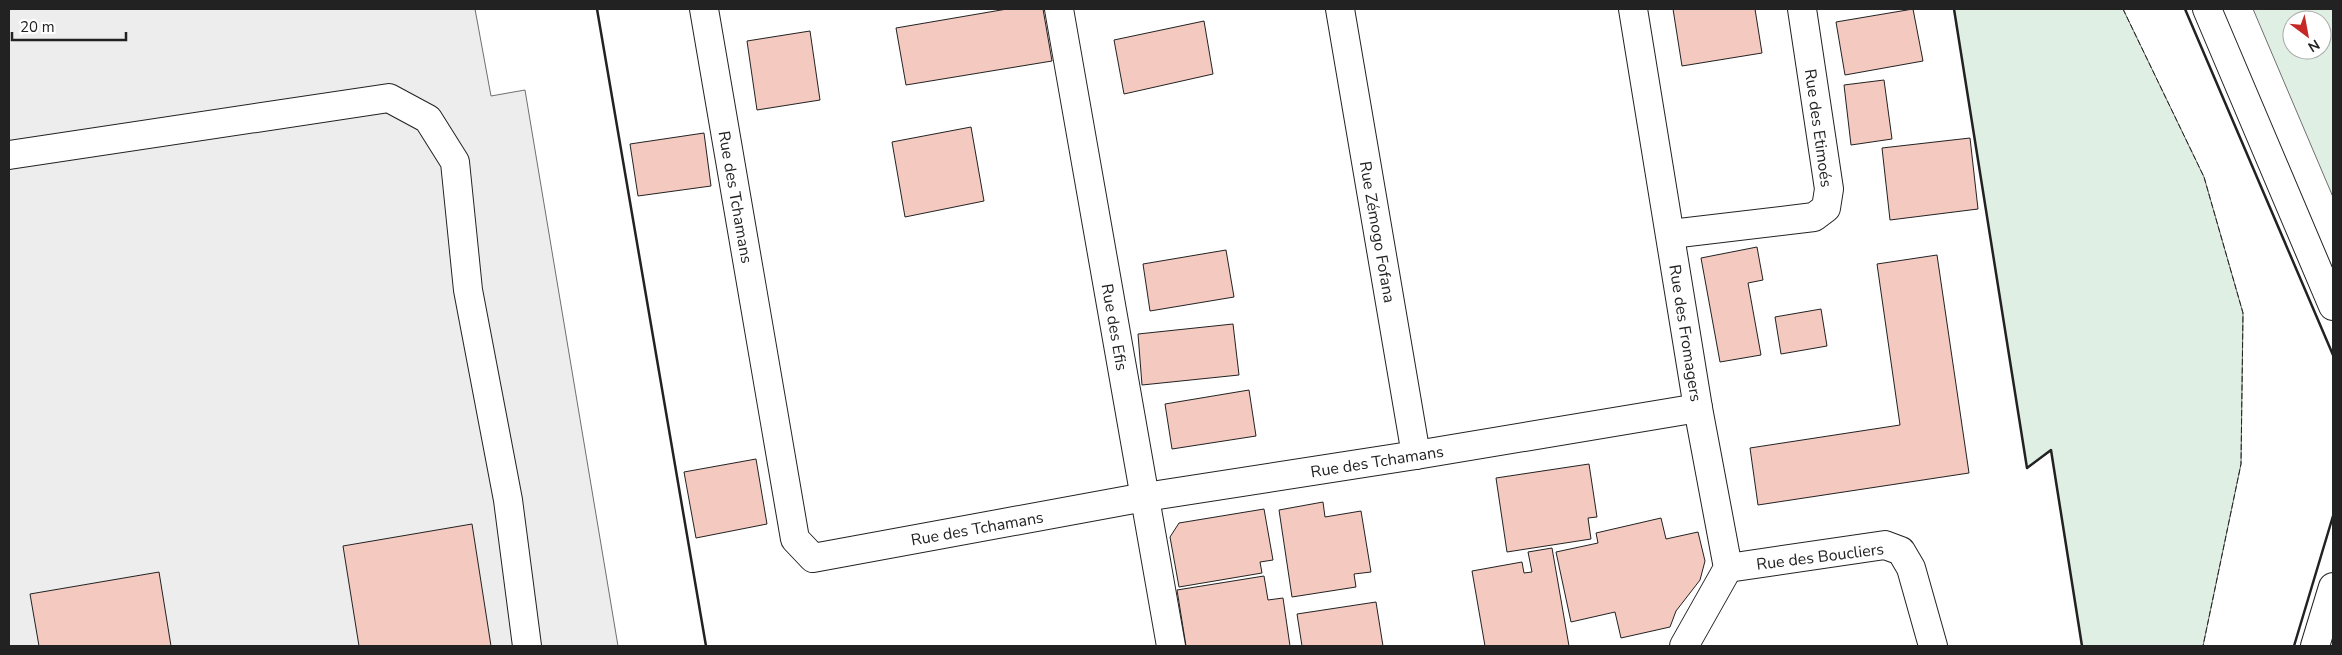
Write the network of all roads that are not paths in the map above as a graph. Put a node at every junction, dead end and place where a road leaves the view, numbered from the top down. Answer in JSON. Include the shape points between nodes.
{"nodes":[{"id":1,"x":704,"y":9,"type":"edge"},
{"id":2,"x":1059,"y":9,"type":"edge"},
{"id":3,"x":1340,"y":9,"type":"edge"},
{"id":4,"x":1632,"y":9,"type":"edge"},
{"id":5,"x":1802,"y":9,"type":"edge"},
{"id":6,"x":2207,"y":9,"type":"edge"},
{"id":7,"x":9,"y":155,"type":"edge"},
{"id":8,"x":1670,"y":234,"type":"junction"},
{"id":9,"x":2333,"y":306,"type":"edge"},
{"id":10,"x":1698,"y":408,"type":"junction"},
{"id":11,"x":1416,"y":455,"type":"junction"},
{"id":12,"x":1146,"y":497,"type":"junction"},
{"id":13,"x":1728,"y":568,"type":"junction"},
{"id":14,"x":2333,"y":587,"type":"edge"},
{"id":15,"x":527,"y":646,"type":"edge"},
{"id":16,"x":1171,"y":646,"type":"edge"},
{"id":17,"x":1684,"y":646,"type":"edge"},
{"id":18,"x":1933,"y":646,"type":"edge"},
{"id":19,"x":2315,"y":646,"type":"edge"}],
"edges":[{"from":1,"to":12,"type":"street","name":"Rue des Tchamans","via":[[795,539],[813,558]]},
{"from":2,"to":12,"type":"street","name":"Rue des Efis"},
{"from":3,"to":11,"type":"street","name":"Rue Zémogo Fofana"},
{"from":4,"to":8,"type":"street","name":"Rue des Fromagers"},
{"from":5,"to":8,"type":"street","name":"Rue des Etimoés","via":[[1829,189],[1826,208],[1814,217]]},
{"from":6,"to":9,"type":"street"},
{"from":7,"to":15,"type":"street","via":[[389,98],[428,120],[454,162],[468,290],[508,500]]},
{"from":8,"to":10,"type":"street","name":"Rue des Fromagers"},
{"from":10,"to":11,"type":"street","name":"Rue des Tchamans"},
{"from":10,"to":13,"type":"street","name":"Rue des Fromagers"},
{"from":11,"to":12,"type":"street","name":"Rue des Tchamans"},
{"from":12,"to":16,"type":"street","name":"Rue des Efis"},
{"from":13,"to":17,"type":"street"},
{"from":13,"to":18,"type":"street","name":"Rue des Boucliers","via":[[1885,545],[1901,551],[1912,568]]},
{"from":14,"to":19,"type":"street"}]}
